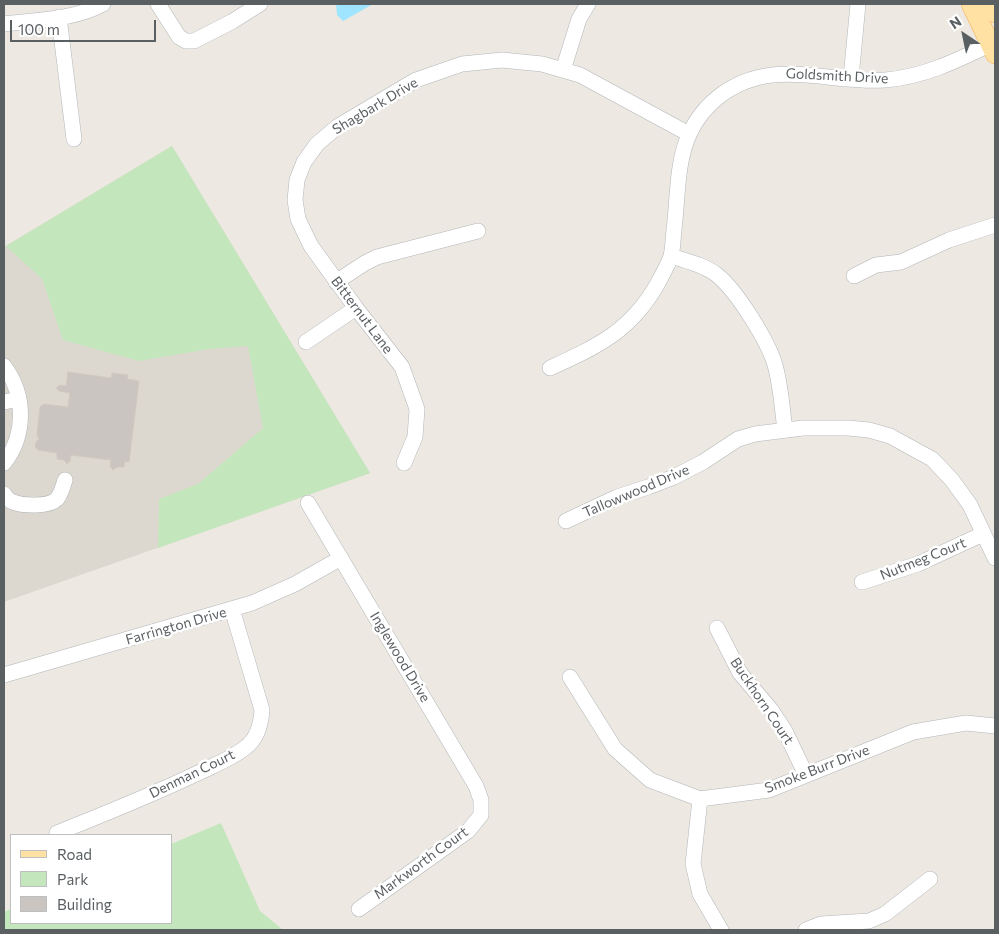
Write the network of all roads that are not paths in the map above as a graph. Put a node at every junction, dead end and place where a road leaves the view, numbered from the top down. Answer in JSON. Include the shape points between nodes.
{"nodes":[{"id":1,"x":102,"y":4,"type":"edge"},
{"id":2,"x":158,"y":4,"type":"edge"},
{"id":3,"x":260,"y":4,"type":"edge"},
{"id":4,"x":588,"y":4,"type":"edge"},
{"id":5,"x":858,"y":4,"type":"edge"},
{"id":6,"x":971,"y":4,"type":"edge"},
{"id":7,"x":983,"y":4,"type":"edge"},
{"id":8,"x":991,"y":4,"type":"edge"},
{"id":9,"x":995,"y":13,"type":"edge"},
{"id":10,"x":59,"y":17,"type":"junction"},
{"id":11,"x":4,"y":24,"type":"edge"},
{"id":12,"x":994,"y":43,"type":"edge"},
{"id":13,"x":563,"y":70,"type":"junction"},
{"id":14,"x":851,"y":78,"type":"junction"},
{"id":15,"x":689,"y":134,"type":"junction"},
{"id":16,"x":74,"y":139,"type":"dead end"},
{"id":17,"x":294,"y":168,"type":"joint"},
{"id":18,"x":995,"y":225,"type":"edge"},
{"id":19,"x":478,"y":231,"type":"dead end"},
{"id":20,"x":671,"y":256,"type":"junction"},
{"id":21,"x":854,"y":276,"type":"dead end"},
{"id":22,"x":336,"y":282,"type":"junction"},
{"id":23,"x":356,"y":308,"type":"junction"},
{"id":24,"x":306,"y":342,"type":"dead end"},
{"id":25,"x":4,"y":366,"type":"edge"},
{"id":26,"x":550,"y":368,"type":"dead end"},
{"id":27,"x":19,"y":399,"type":"junction"},
{"id":28,"x":4,"y":402,"type":"edge"},
{"id":29,"x":785,"y":430,"type":"junction"},
{"id":30,"x":4,"y":463,"type":"edge"},
{"id":31,"x":404,"y":463,"type":"dead end"},
{"id":32,"x":65,"y":480,"type":"dead end"},
{"id":33,"x":4,"y":494,"type":"edge"},
{"id":34,"x":308,"y":502,"type":"dead end"},
{"id":35,"x":566,"y":521,"type":"dead end"},
{"id":36,"x":984,"y":534,"type":"junction"},
{"id":37,"x":341,"y":558,"type":"junction"},
{"id":38,"x":995,"y":558,"type":"edge"},
{"id":39,"x":862,"y":582,"type":"dead end"},
{"id":40,"x":232,"y":609,"type":"junction"},
{"id":41,"x":717,"y":628,"type":"dead end"},
{"id":42,"x":4,"y":675,"type":"edge"},
{"id":43,"x":570,"y":677,"type":"dead end"},
{"id":44,"x":995,"y":726,"type":"edge"},
{"id":45,"x":806,"y":775,"type":"junction"},
{"id":46,"x":700,"y":799,"type":"junction"},
{"id":47,"x":482,"y":815,"type":"joint"},
{"id":48,"x":56,"y":833,"type":"dead end"},
{"id":49,"x":930,"y":879,"type":"dead end"},
{"id":50,"x":359,"y":909,"type":"dead end"},
{"id":51,"x":721,"y":930,"type":"edge"},
{"id":52,"x":806,"y":930,"type":"edge"}],
"edges":[{"from":1,"to":10,"type":"street"},
{"from":2,"to":3,"type":"street","via":[[179,37],[194,41]]},
{"from":4,"to":13,"type":"street"},
{"from":5,"to":14,"type":"street"},
{"from":6,"to":12,"type":"main road"},
{"from":7,"to":12,"type":"main road"},
{"from":8,"to":9,"type":"main road"},
{"from":10,"to":11,"type":"street"},
{"from":10,"to":16,"type":"street"},
{"from":12,"to":14,"type":"street","name":"Goldsmith Drive","via":[[916,76],[884,80]]},
{"from":13,"to":15,"type":"street","name":"Shagbark Drive","via":[[580,75]]},
{"from":13,"to":17,"type":"street","name":"Shagbark Drive","via":[[542,64],[502,60],[462,64],[431,73],[405,85],[325,136]]},
{"from":14,"to":15,"type":"street","name":"Goldsmith Drive","via":[[792,73],[754,78],[719,97]]},
{"from":15,"to":20,"type":"street","name":"Goldsmith Drive","via":[[680,162]]},
{"from":17,"to":22,"type":"street","name":"Bitternut Lane","via":[[298,219],[311,246]]},
{"from":18,"to":21,"type":"street","via":[[949,240],[901,262],[876,265]]},
{"from":19,"to":22,"type":"street","via":[[377,257]]},
{"from":20,"to":26,"type":"street","name":"Goldsmith Drive","via":[[637,314],[592,349]]},
{"from":20,"to":29,"type":"street","via":[[717,275],[739,300],[775,363]]},
{"from":22,"to":23,"type":"street","name":"Bitternut Lane"},
{"from":23,"to":24,"type":"street"},
{"from":23,"to":31,"type":"street","name":"Bitternut Lane","via":[[402,368],[417,409],[415,437]]},
{"from":25,"to":27,"type":"street"},
{"from":27,"to":28,"type":"street"},
{"from":27,"to":30,"type":"street","via":[[21,420],[16,445]]},
{"from":29,"to":35,"type":"street","name":"Tallowwood Drive","via":[[738,439],[674,477],[617,497]]},
{"from":29,"to":36,"type":"street","name":"Tallowwood Drive","via":[[839,428],[869,430],[890,436],[932,459],[970,505]]},
{"from":32,"to":33,"type":"street","via":[[55,501],[44,505],[12,502]]},
{"from":34,"to":37,"type":"street","name":"Inglewood Drive"},
{"from":36,"to":38,"type":"street","name":"Tallowwood Drive"},
{"from":36,"to":39,"type":"street","name":"Nutmeg Court","via":[[918,564]]},
{"from":37,"to":40,"type":"street","name":"Farrington Drive","via":[[294,584]]},
{"from":37,"to":47,"type":"street","name":"Inglewood Drive","via":[[476,786]]},
{"from":40,"to":42,"type":"street","name":"Farrington Drive"},
{"from":40,"to":48,"type":"street","name":"Denman Court","via":[[262,710],[256,736],[246,748],[184,780]]},
{"from":41,"to":45,"type":"street","name":"Buckhorn Court","via":[[740,673],[785,731]]},
{"from":43,"to":46,"type":"street","name":"Smoke Burr Drive","via":[[615,749],[650,780]]},
{"from":44,"to":45,"type":"street","name":"Smoke Burr Drive","via":[[966,722],[913,732]]},
{"from":45,"to":46,"type":"street","name":"Smoke Burr Drive","via":[[769,790]]},
{"from":46,"to":51,"type":"street","via":[[692,864],[700,894]]},
{"from":47,"to":50,"type":"street","name":"Markworth Court","via":[[464,834]]},
{"from":49,"to":52,"type":"street","via":[[884,914],[869,921],[820,924]]}]}
